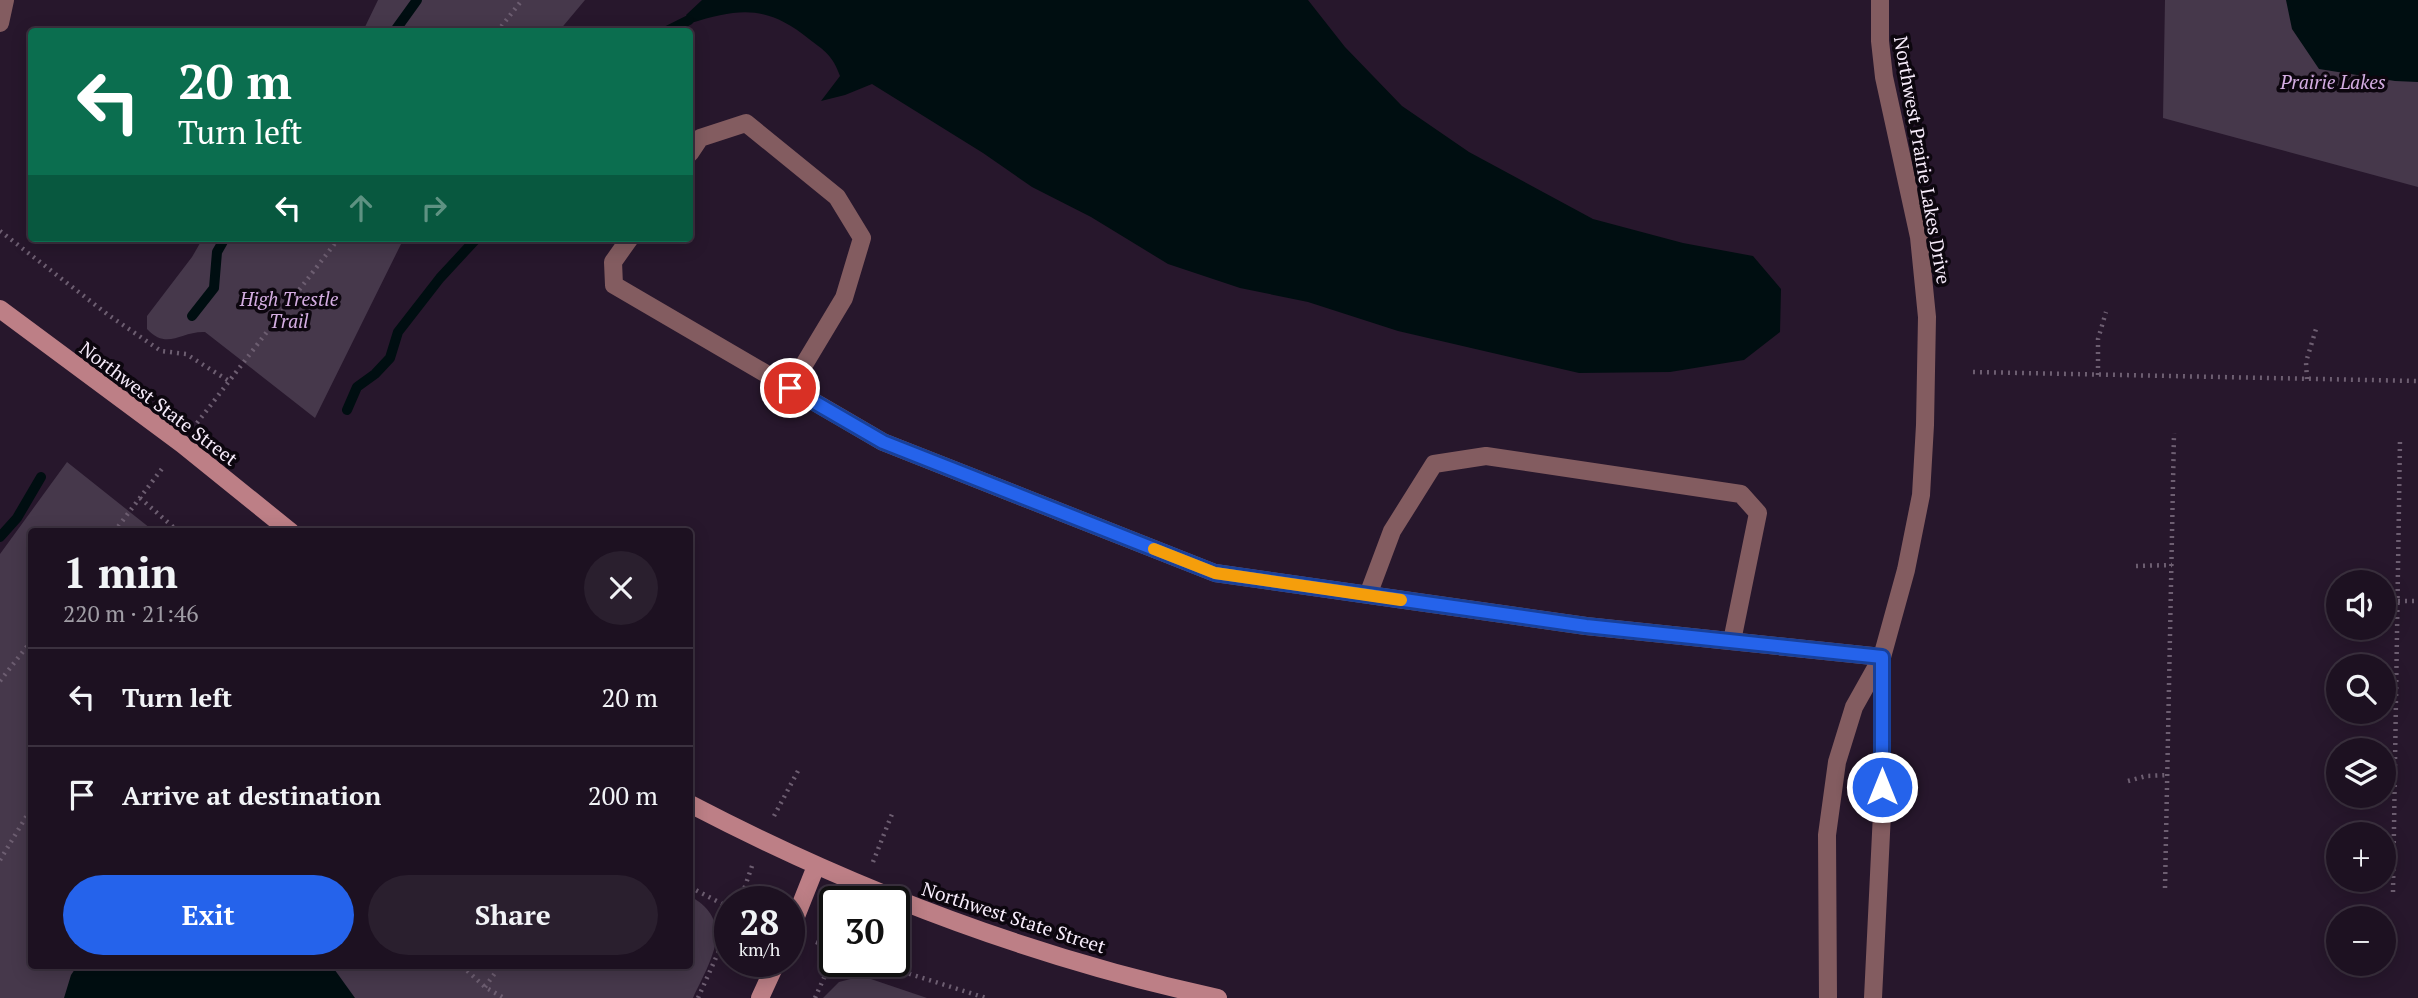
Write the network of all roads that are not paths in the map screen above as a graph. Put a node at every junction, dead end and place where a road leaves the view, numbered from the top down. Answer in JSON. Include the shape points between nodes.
{"nodes":[{"id":1,"x":5,"y":0,"type":"edge"},
{"id":2,"x":1880,"y":0,"type":"edge"},
{"id":3,"x":0,"y":23,"type":"edge"},
{"id":4,"x":693,"y":148,"type":"edge"},
{"id":5,"x":627,"y":242,"type":"edge"},
{"id":6,"x":0,"y":309,"type":"edge"},
{"id":7,"x":790,"y":388,"type":"junction"},
{"id":8,"x":286,"y":528,"type":"edge"},
{"id":9,"x":1368,"y":595,"type":"junction"},
{"id":10,"x":1732,"y":641,"type":"junction"},
{"id":11,"x":1882,"y":657,"type":"junction"},
{"id":12,"x":693,"y":806,"type":"edge"},
{"id":13,"x":816,"y":866,"type":"junction"},
{"id":14,"x":805,"y":894,"type":"edge"},
{"id":15,"x":770,"y":977,"type":"edge"},
{"id":16,"x":760,"y":998,"type":"edge"},
{"id":17,"x":1218,"y":998,"type":"edge"},
{"id":18,"x":1828,"y":998,"type":"edge"},
{"id":19,"x":1873,"y":998,"type":"edge"}],
"edges":[{"from":1,"to":3,"type":"street"},
{"from":2,"to":11,"type":"street","name":"Northwest Prairie Lakes Drive","via":[[1884,78],[1919,237],[1927,317],[1921,495]]},
{"from":4,"to":7,"type":"street","via":[[700,138],[746,123],[837,197],[862,237],[844,298]]},
{"from":5,"to":7,"type":"street","via":[[613,262],[614,285]]},
{"from":6,"to":8,"type":"main road","name":"Northwest State Street"},
{"from":7,"to":9,"type":"street","via":[[883,442],[1215,573]]},
{"from":9,"to":10,"type":"street"},
{"from":9,"to":10,"type":"street","via":[[1392,531],[1434,464],[1486,456],[1741,494],[1758,513]]},
{"from":10,"to":11,"type":"street"},
{"from":11,"to":18,"type":"street","name":"Northwest Prairie Lakes Drive","via":[[1854,707],[1837,762],[1827,835]]},
{"from":11,"to":19,"type":"street","name":"Northwest Prairie Lakes Drive","via":[[1882,813]]},
{"from":12,"to":13,"type":"main road","name":"Northwest State Street"},
{"from":13,"to":14,"type":"main road"},
{"from":13,"to":17,"type":"main road","name":"Northwest State Street","via":[[995,936]]},
{"from":15,"to":16,"type":"main road"}]}
